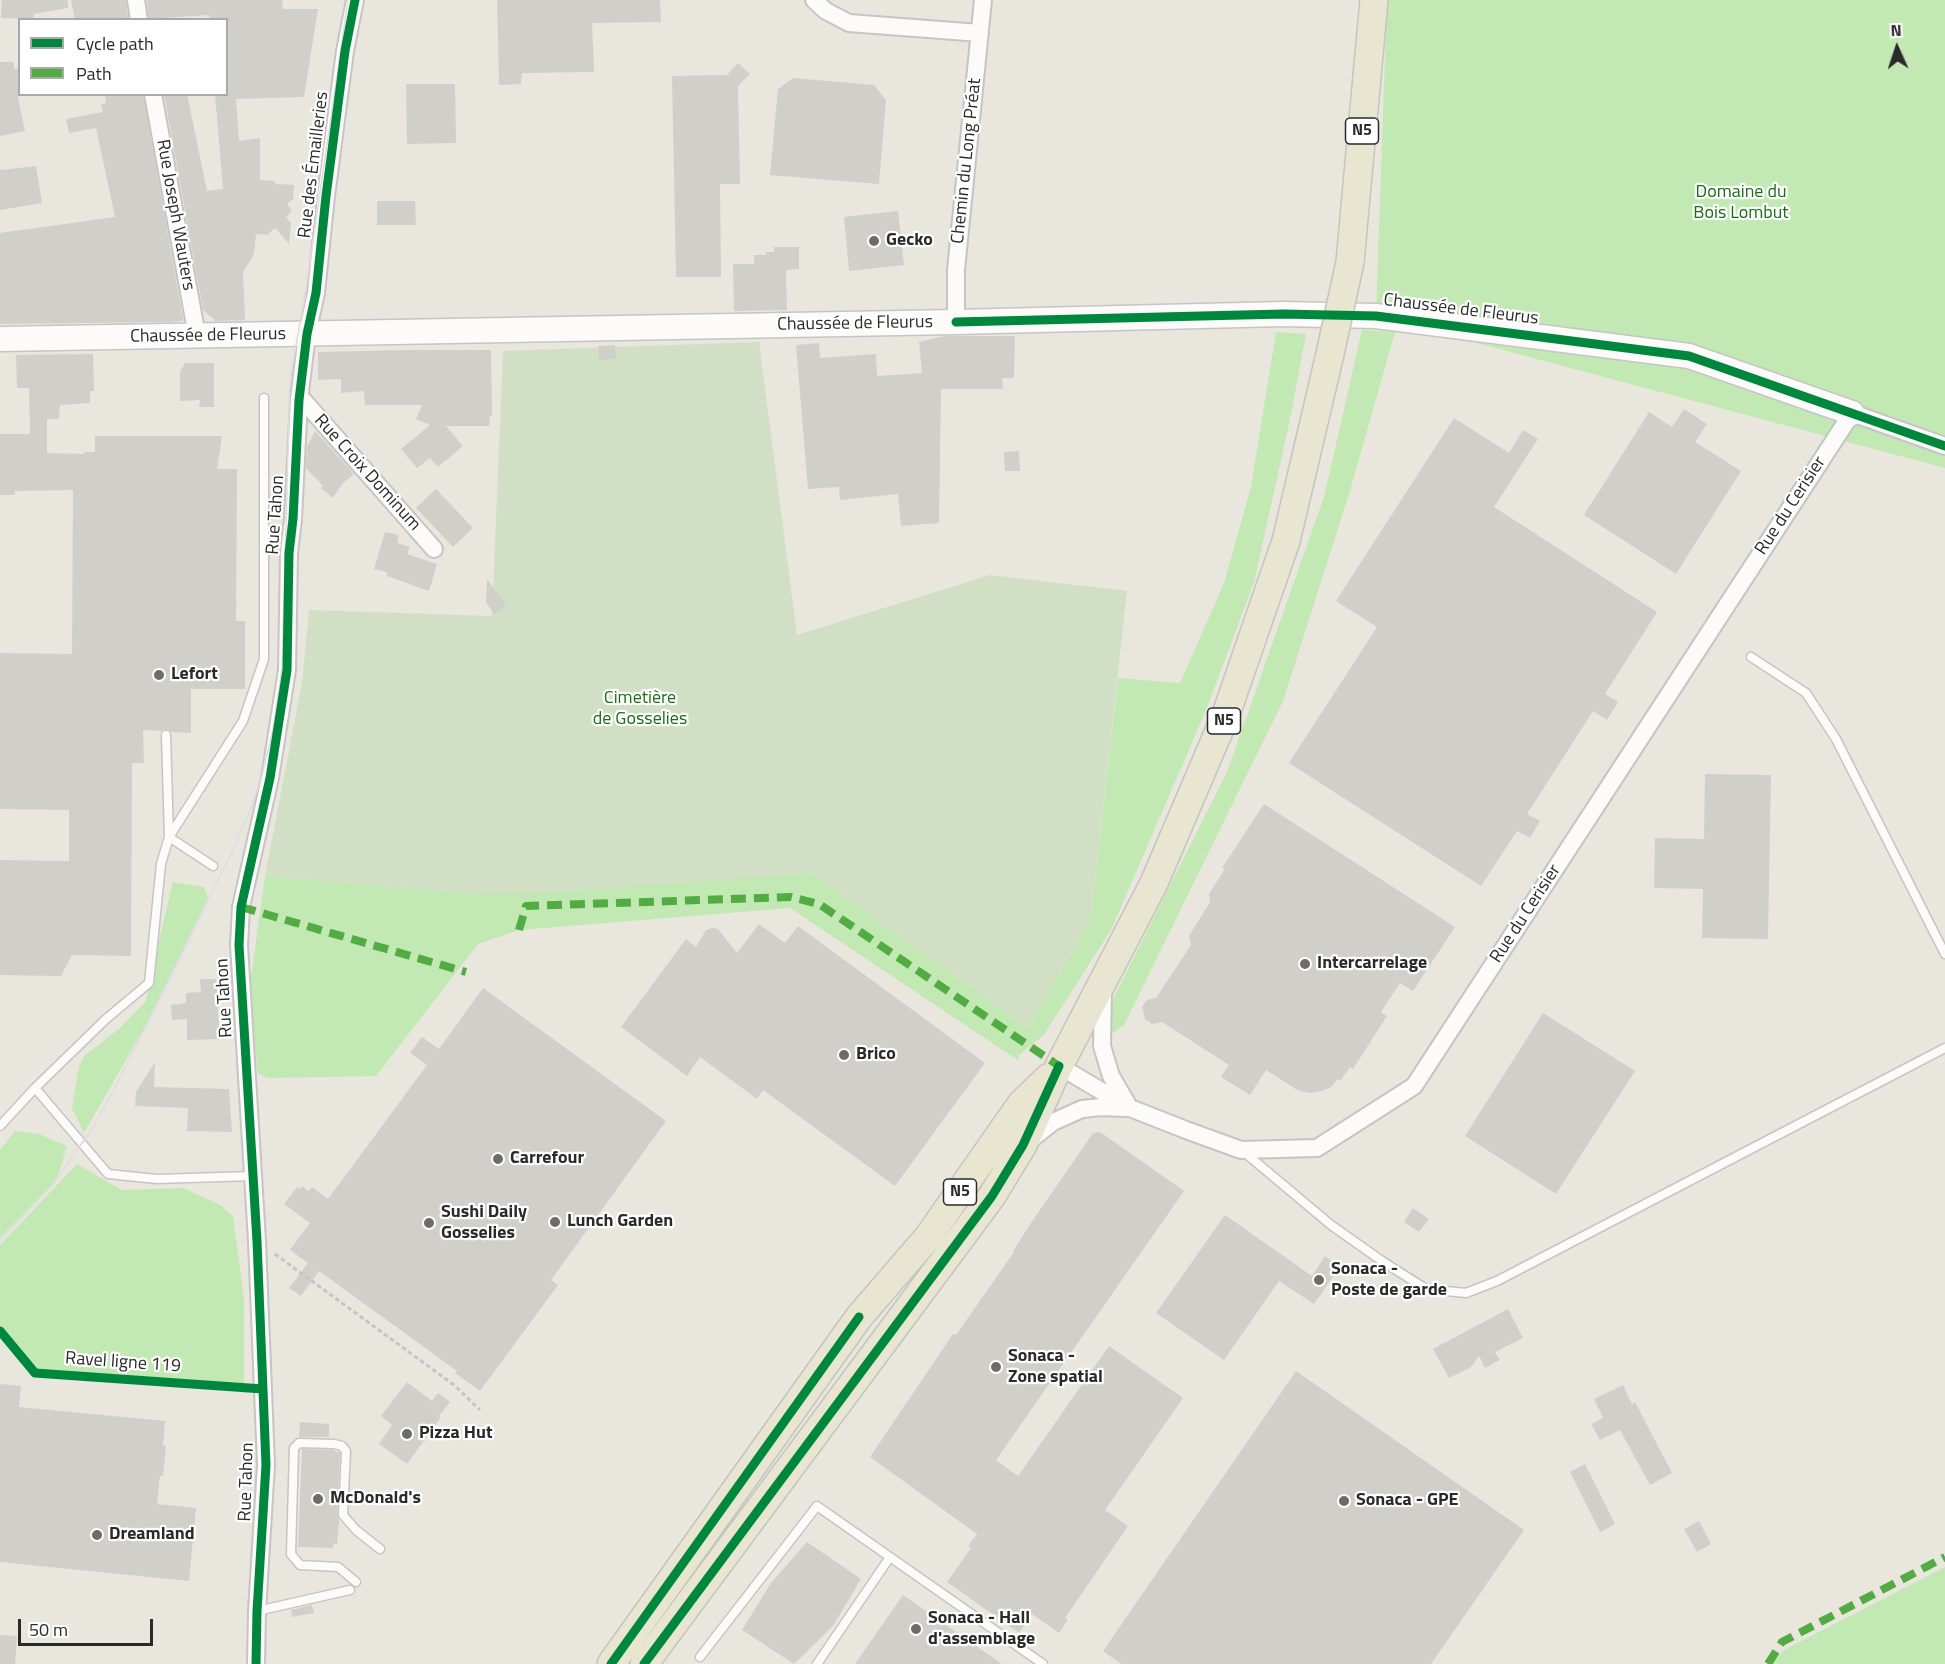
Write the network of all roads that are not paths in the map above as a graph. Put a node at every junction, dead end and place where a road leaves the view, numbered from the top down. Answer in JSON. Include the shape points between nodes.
{"nodes":[{"id":1,"x":136,"y":0,"type":"edge"},
{"id":2,"x":355,"y":0,"type":"edge"},
{"id":3,"x":814,"y":0,"type":"edge"},
{"id":4,"x":983,"y":0,"type":"edge"},
{"id":5,"x":1374,"y":0,"type":"edge"},
{"id":6,"x":139,"y":18,"type":"edge"},
{"id":7,"x":980,"y":33,"type":"junction"},
{"id":8,"x":153,"y":96,"type":"edge"},
{"id":9,"x":956,"y":322,"type":"junction"},
{"id":10,"x":307,"y":334,"type":"junction"},
{"id":11,"x":196,"y":336,"type":"junction"},
{"id":12,"x":0,"y":339,"type":"edge"},
{"id":13,"x":264,"y":398,"type":"dead end"},
{"id":14,"x":299,"y":400,"type":"junction"},
{"id":15,"x":1852,"y":413,"type":"junction"},
{"id":16,"x":1945,"y":446,"type":"edge"},
{"id":17,"x":434,"y":549,"type":"dead end"},
{"id":18,"x":1751,"y":657,"type":"dead end"},
{"id":19,"x":166,"y":735,"type":"dead end"},
{"id":20,"x":169,"y":837,"type":"junction"},
{"id":21,"x":213,"y":866,"type":"dead end"},
{"id":22,"x":1945,"y":954,"type":"edge"},
{"id":23,"x":1103,"y":982,"type":"junction"},
{"id":24,"x":1945,"y":1048,"type":"edge"},
{"id":25,"x":1059,"y":1066,"type":"junction"},
{"id":26,"x":35,"y":1088,"type":"junction"},
{"id":27,"x":1130,"y":1108,"type":"junction"},
{"id":28,"x":0,"y":1126,"type":"edge"},
{"id":29,"x":1023,"y":1145,"type":"junction"},
{"id":30,"x":1241,"y":1150,"type":"junction"},
{"id":31,"x":253,"y":1176,"type":"junction"},
{"id":32,"x":380,"y":1548,"type":"dead end"},
{"id":33,"x":890,"y":1557,"type":"junction"},
{"id":34,"x":356,"y":1582,"type":"dead end"},
{"id":35,"x":350,"y":1590,"type":"dead end"},
{"id":36,"x":257,"y":1611,"type":"junction"},
{"id":37,"x":699,"y":1657,"type":"dead end"},
{"id":38,"x":256,"y":1664,"type":"edge"},
{"id":39,"x":611,"y":1664,"type":"edge"},
{"id":40,"x":644,"y":1664,"type":"edge"},
{"id":41,"x":817,"y":1664,"type":"edge"},
{"id":42,"x":1042,"y":1664,"type":"edge"}],
"edges":[{"from":1,"to":6,"type":"street"},
{"from":2,"to":10,"type":"street","name":"Rue des Émailleries","via":[[345,51],[316,293]]},
{"from":3,"to":7,"type":"street","via":[[849,23]]},
{"from":4,"to":7,"type":"street","name":"Chemin du Long Préat"},
{"from":5,"to":23,"type":"main road","number":"N5","bridge":true,"via":[[1350,262],[1286,541],[1225,717],[1154,883]]},
{"from":7,"to":9,"type":"street","name":"Chemin du Long Préat","via":[[956,270]]},
{"from":8,"to":11,"type":"street","name":"Rue Joseph Wauters"},
{"from":9,"to":10,"type":"main road","name":"Chaussée de Fleurus"},
{"from":9,"to":15,"type":"main road","name":"Chaussée de Fleurus","via":[[1376,316],[1689,356]]},
{"from":10,"to":11,"type":"main road","name":"Chaussée de Fleurus"},
{"from":10,"to":14,"type":"street","name":"Rue Tahon"},
{"from":11,"to":12,"type":"main road","name":"Chaussée de Fleurus"},
{"from":13,"to":20,"type":"lane","via":[[264,659],[243,721]]},
{"from":14,"to":17,"type":"street","name":"Rue Croix Dominum"},
{"from":14,"to":31,"type":"street","name":"Rue Tahon","via":[[289,553],[287,670],[270,778],[241,907],[239,945]]},
{"from":15,"to":16,"type":"street","name":"Chaussée de Fleurus"},
{"from":15,"to":30,"type":"street","name":"Rue du Cerisier","via":[[1414,1086],[1317,1148]]},
{"from":18,"to":22,"type":"lane","via":[[1806,693],[1836,739]]},
{"from":19,"to":20,"type":"lane"},
{"from":20,"to":21,"type":"lane"},
{"from":20,"to":26,"type":"lane","via":[[161,864],[149,983]]},
{"from":23,"to":25,"type":"main road","number":"N5"},
{"from":23,"to":27,"type":"street","via":[[1102,1046],[1111,1076]]},
{"from":24,"to":30,"type":"lane","via":[[1497,1281],[1466,1293],[1426,1289],[1331,1225]]},
{"from":25,"to":27,"type":"street","name":"Rue du Cerisier"},
{"from":25,"to":29,"type":"main road","number":"N5"},
{"from":25,"to":39,"type":"main road","number":"N5","via":[[1021,1104],[928,1237],[859,1317]]},
{"from":26,"to":28,"type":"lane"},
{"from":26,"to":31,"type":"lane","via":[[108,1174],[157,1179]]},
{"from":27,"to":29,"type":"street","via":[[1082,1109],[1053,1122]]},
{"from":27,"to":30,"type":"street","name":"Rue du Cerisier"},
{"from":29,"to":40,"type":"main road","number":"N5","via":[[992,1196]]},
{"from":31,"to":36,"type":"street","name":"Rue Tahon","via":[[266,1465]]},
{"from":32,"to":34,"type":"lane","via":[[343,1515],[346,1451],[334,1444],[299,1443],[294,1448],[291,1554],[300,1565],[338,1567]]},
{"from":33,"to":37,"type":"lane","via":[[817,1506]]},
{"from":33,"to":41,"type":"lane"},
{"from":33,"to":42,"type":"lane"},
{"from":35,"to":36,"type":"lane"},
{"from":36,"to":38,"type":"street","name":"Rue Tahon"}]}
